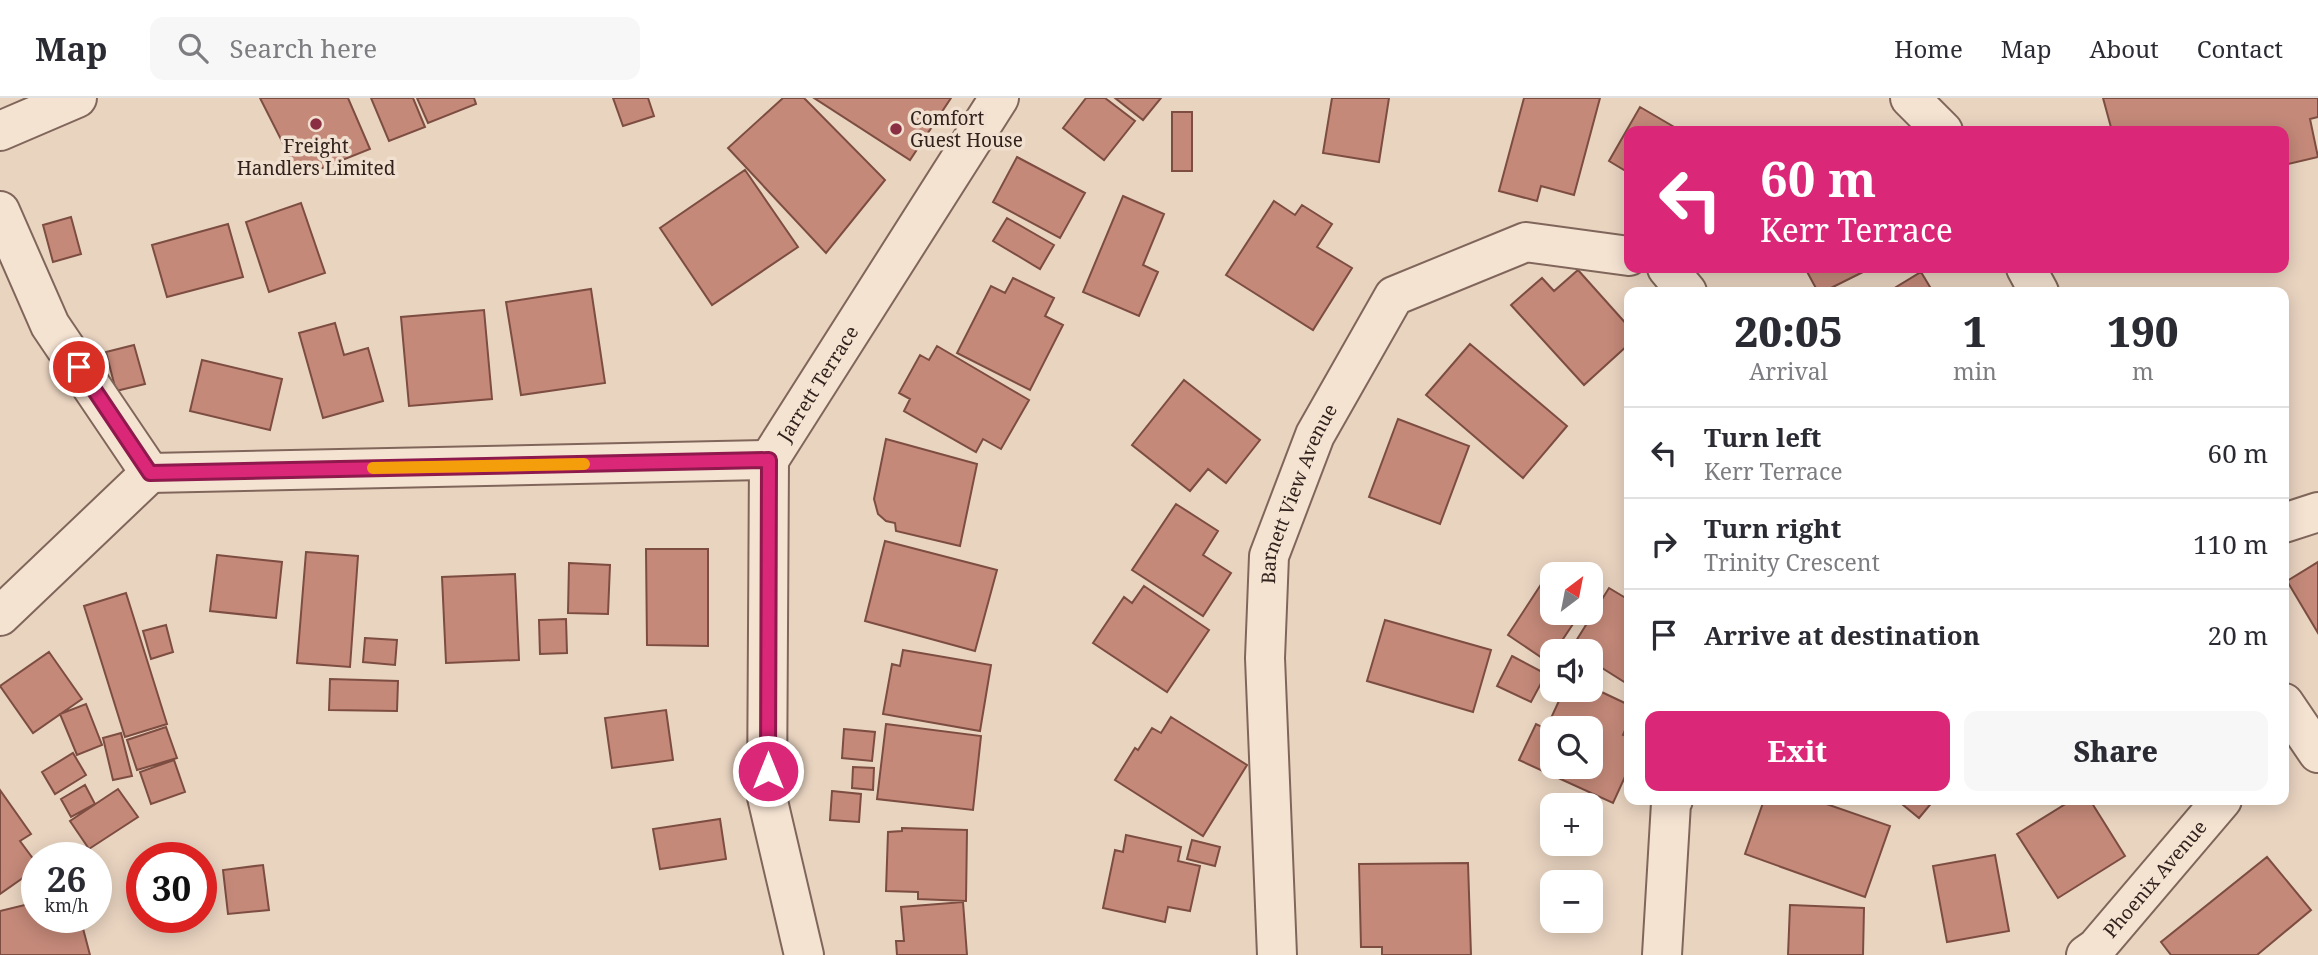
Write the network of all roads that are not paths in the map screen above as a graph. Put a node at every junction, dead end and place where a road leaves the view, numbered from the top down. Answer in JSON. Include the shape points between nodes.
{"nodes":[{"id":1,"x":77,"y":98,"type":"edge"},
{"id":2,"x":999,"y":98,"type":"edge"},
{"id":3,"x":1910,"y":98,"type":"edge"},
{"id":4,"x":1938,"y":126,"type":"edge"},
{"id":5,"x":0,"y":131,"type":"edge"},
{"id":6,"x":0,"y":211,"type":"edge"},
{"id":7,"x":1624,"y":256,"type":"edge"},
{"id":8,"x":1671,"y":273,"type":"edge"},
{"id":9,"x":1683,"y":287,"type":"edge"},
{"id":10,"x":769,"y":460,"type":"junction"},
{"id":11,"x":150,"y":473,"type":"junction"},
{"id":12,"x":2318,"y":512,"type":"edge"},
{"id":13,"x":2289,"y":521,"type":"edge"},
{"id":14,"x":0,"y":616,"type":"edge"},
{"id":15,"x":2289,"y":718,"type":"edge"},
{"id":16,"x":2318,"y":753,"type":"edge"},
{"id":17,"x":1671,"y":805,"type":"edge"},
{"id":18,"x":2218,"y":805,"type":"edge"},
{"id":19,"x":804,"y":955,"type":"edge"},
{"id":20,"x":1277,"y":955,"type":"edge"},
{"id":21,"x":1662,"y":955,"type":"edge"},
{"id":22,"x":2086,"y":955,"type":"edge"}],
"edges":[{"from":1,"to":5,"type":"street"},
{"from":2,"to":10,"type":"street","name":"Jarrett Terrace"},
{"from":3,"to":4,"type":"street"},
{"from":6,"to":11,"type":"street","via":[[50,325]]},
{"from":7,"to":20,"type":"street","name":"Barnett View Avenue","via":[[1526,243],[1394,296],[1315,435],[1269,556],[1265,658]]},
{"from":8,"to":9,"type":"street"},
{"from":10,"to":11,"type":"street"},
{"from":10,"to":19,"type":"street","name":"Jarrett Terrace","via":[[767,797]]},
{"from":11,"to":14,"type":"street"},
{"from":12,"to":13,"type":"street"},
{"from":15,"to":16,"type":"street"},
{"from":17,"to":21,"type":"street"},
{"from":18,"to":22,"type":"street","name":"Phoenix Avenue"}]}
